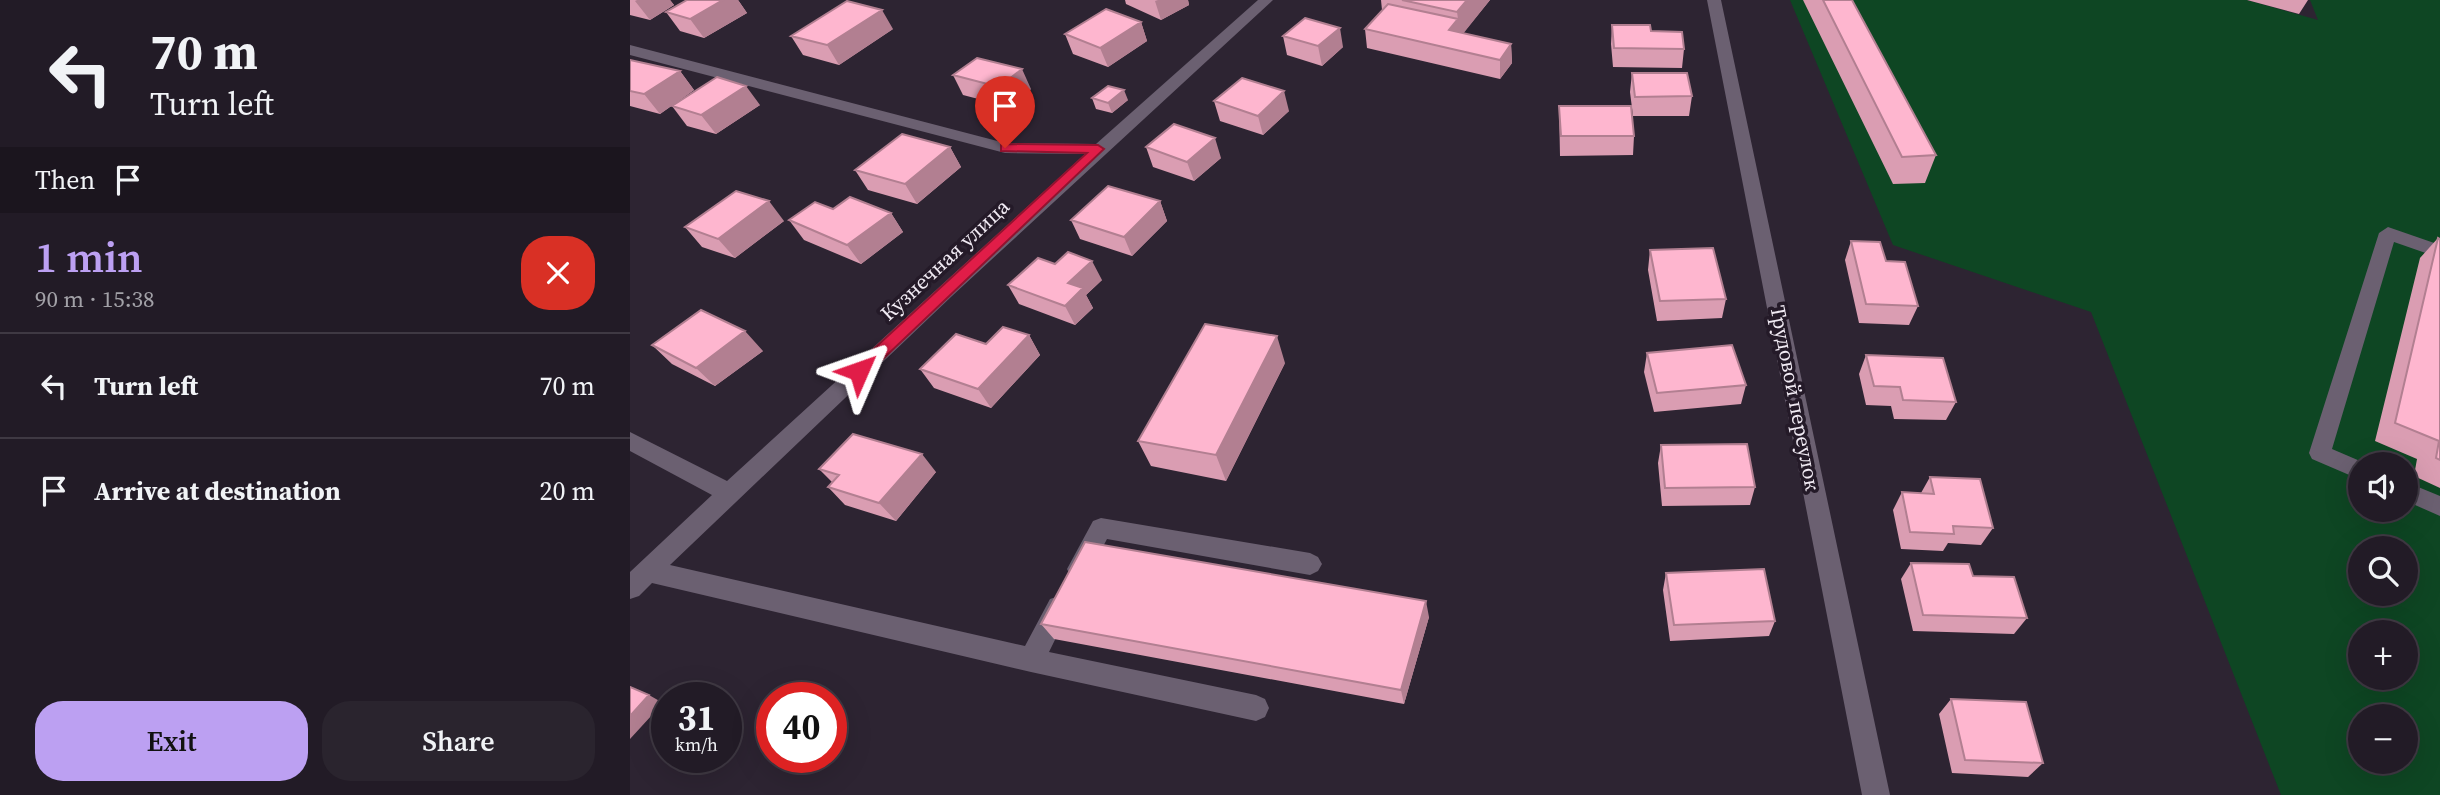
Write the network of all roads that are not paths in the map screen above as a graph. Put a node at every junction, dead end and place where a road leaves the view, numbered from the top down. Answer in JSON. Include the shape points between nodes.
{"nodes":[{"id":1,"x":1266,"y":0,"type":"edge"},
{"id":2,"x":1714,"y":0,"type":"edge"},
{"id":3,"x":630,"y":50,"type":"edge"},
{"id":4,"x":1098,"y":149,"type":"junction"},
{"id":5,"x":2440,"y":252,"type":"edge"},
{"id":6,"x":630,"y":441,"type":"edge"},
{"id":7,"x":2348,"y":465,"type":"edge"},
{"id":8,"x":728,"y":493,"type":"junction"},
{"id":9,"x":2418,"y":496,"type":"edge"},
{"id":10,"x":2440,"y":506,"type":"edge"},
{"id":11,"x":1310,"y":564,"type":"dead end"},
{"id":12,"x":639,"y":579,"type":"edge"},
{"id":13,"x":1031,"y":660,"type":"junction"},
{"id":14,"x":1256,"y":708,"type":"dead end"},
{"id":15,"x":1875,"y":795,"type":"edge"}],
"edges":[{"from":1,"to":4,"type":"street","name":"Кузнечная улица"},
{"from":2,"to":15,"type":"street","name":"Трудовой переулок"},
{"from":3,"to":4,"type":"street","via":[[1005,148]]},
{"from":4,"to":8,"type":"street","name":"Кузнечная улица"},
{"from":5,"to":7,"type":"street","via":[[2388,233],[2320,453]]},
{"from":6,"to":8,"type":"street"},
{"from":8,"to":12,"type":"street","name":"Кузнечная улица"},
{"from":9,"to":10,"type":"street"},
{"from":11,"to":13,"type":"street","via":[[1101,528]]},
{"from":12,"to":13,"type":"street"},
{"from":13,"to":14,"type":"street"}]}
